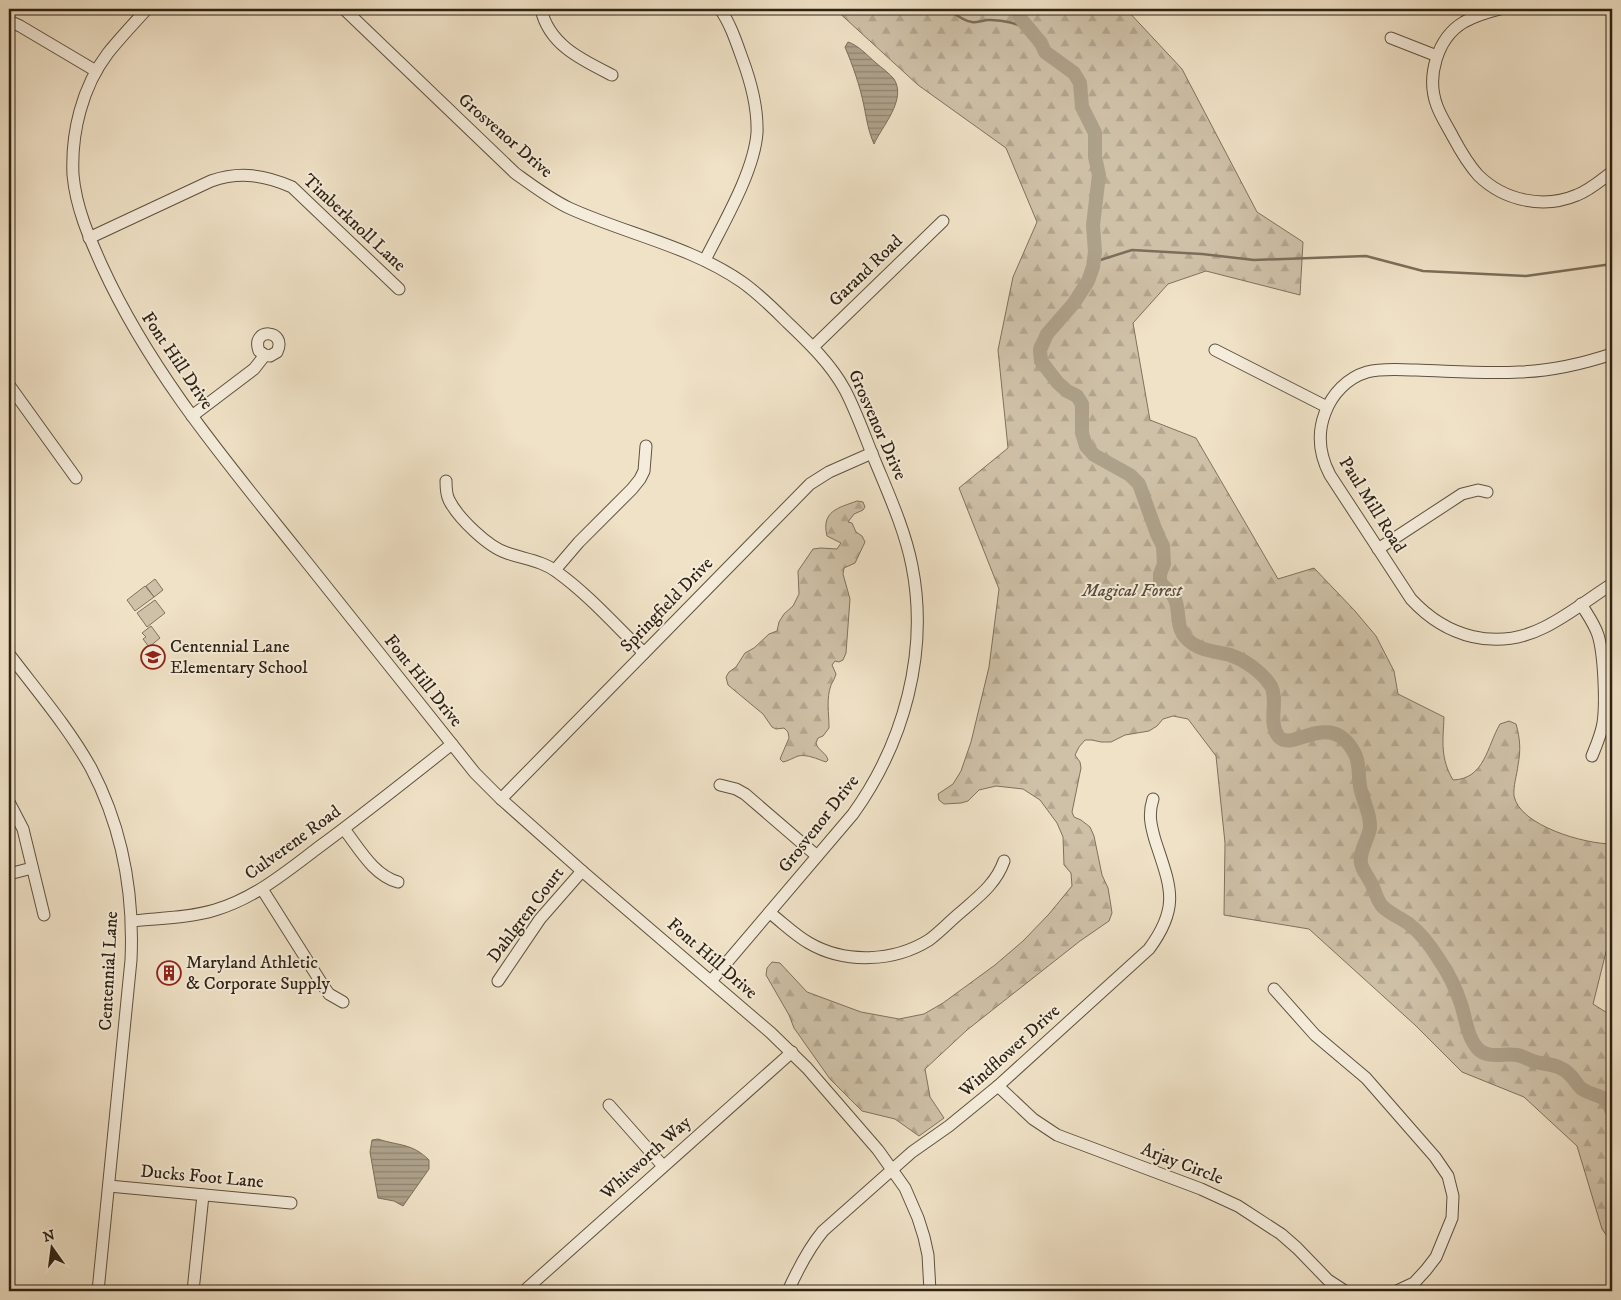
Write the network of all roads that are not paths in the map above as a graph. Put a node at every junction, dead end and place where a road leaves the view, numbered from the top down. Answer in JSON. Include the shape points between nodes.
{"nodes":[{"id":1,"x":148,"y":9,"type":"edge"},
{"id":2,"x":344,"y":9,"type":"edge"},
{"id":3,"x":541,"y":9,"type":"edge"},
{"id":4,"x":720,"y":9,"type":"edge"},
{"id":5,"x":1500,"y":9,"type":"edge"},
{"id":6,"x":9,"y":21,"type":"edge"},
{"id":7,"x":1391,"y":38,"type":"dead end"},
{"id":8,"x":1437,"y":56,"type":"junction"},
{"id":9,"x":96,"y":72,"type":"junction"},
{"id":10,"x":612,"y":75,"type":"dead end"},
{"id":11,"x":1612,"y":172,"type":"edge"},
{"id":12,"x":943,"y":221,"type":"dead end"},
{"id":13,"x":89,"y":238,"type":"junction"},
{"id":14,"x":705,"y":260,"type":"junction"},
{"id":15,"x":399,"y":289,"type":"dead end"},
{"id":16,"x":813,"y":347,"type":"junction"},
{"id":17,"x":1215,"y":350,"type":"dead end"},
{"id":18,"x":1612,"y":354,"type":"edge"},
{"id":19,"x":265,"y":356,"type":"dead end"},
{"id":20,"x":9,"y":385,"type":"edge"},
{"id":21,"x":1327,"y":407,"type":"junction"},
{"id":22,"x":192,"y":416,"type":"junction"},
{"id":23,"x":646,"y":446,"type":"dead end"},
{"id":24,"x":872,"y":453,"type":"junction"},
{"id":25,"x":76,"y":478,"type":"dead end"},
{"id":26,"x":446,"y":481,"type":"dead end"},
{"id":27,"x":1487,"y":492,"type":"dead end"},
{"id":28,"x":1378,"y":549,"type":"junction"},
{"id":29,"x":556,"y":570,"type":"junction"},
{"id":30,"x":1612,"y":584,"type":"edge"},
{"id":31,"x":1581,"y":604,"type":"junction"},
{"id":32,"x":644,"y":653,"type":"junction"},
{"id":33,"x":9,"y":654,"type":"edge"},
{"id":34,"x":452,"y":744,"type":"junction"},
{"id":35,"x":1592,"y":756,"type":"dead end"},
{"id":36,"x":720,"y":785,"type":"dead end"},
{"id":37,"x":501,"y":799,"type":"junction"},
{"id":38,"x":1153,"y":799,"type":"dead end"},
{"id":39,"x":9,"y":802,"type":"edge"},
{"id":40,"x":344,"y":828,"type":"junction"},
{"id":41,"x":817,"y":856,"type":"junction"},
{"id":42,"x":1004,"y":861,"type":"dead end"},
{"id":43,"x":32,"y":868,"type":"junction"},
{"id":44,"x":582,"y":871,"type":"junction"},
{"id":45,"x":9,"y":874,"type":"edge"},
{"id":46,"x":398,"y":882,"type":"dead end"},
{"id":47,"x":262,"y":889,"type":"junction"},
{"id":48,"x":770,"y":913,"type":"junction"},
{"id":49,"x":44,"y":915,"type":"dead end"},
{"id":50,"x":132,"y":921,"type":"junction"},
{"id":51,"x":498,"y":981,"type":"dead end"},
{"id":52,"x":711,"y":981,"type":"junction"},
{"id":53,"x":1274,"y":989,"type":"dead end"},
{"id":54,"x":343,"y":1002,"type":"dead end"},
{"id":55,"x":792,"y":1052,"type":"junction"},
{"id":56,"x":998,"y":1086,"type":"junction"},
{"id":57,"x":609,"y":1105,"type":"dead end"},
{"id":58,"x":663,"y":1166,"type":"junction"},
{"id":59,"x":892,"y":1169,"type":"junction"},
{"id":60,"x":109,"y":1186,"type":"junction"},
{"id":61,"x":203,"y":1195,"type":"junction"},
{"id":62,"x":291,"y":1203,"type":"dead end"},
{"id":63,"x":98,"y":1291,"type":"edge"},
{"id":64,"x":193,"y":1291,"type":"edge"},
{"id":65,"x":524,"y":1291,"type":"edge"},
{"id":66,"x":788,"y":1291,"type":"edge"},
{"id":67,"x":930,"y":1291,"type":"edge"},
{"id":68,"x":1345,"y":1291,"type":"edge"},
{"id":69,"x":1397,"y":1291,"type":"edge"}],
"edges":[{"from":1,"to":9,"type":"street","name":"Font Hill Drive"},
{"from":2,"to":14,"type":"street","name":"Grosvenor Drive","via":[[515,174],[569,208]]},
{"from":3,"to":10,"type":"street","via":[[549,31],[559,43]]},
{"from":4,"to":14,"type":"street","via":[[747,70],[754,95],[757,134],[745,178]]},
{"from":5,"to":8,"type":"street","via":[[1463,23],[1445,41]]},
{"from":6,"to":9,"type":"street"},
{"from":7,"to":8,"type":"street"},
{"from":8,"to":11,"type":"street","via":[[1433,78],[1437,106],[1470,165],[1498,190],[1523,200],[1552,202],[1579,194]]},
{"from":9,"to":13,"type":"street","name":"Font Hill Drive","via":[[80,113],[73,155],[76,196]]},
{"from":12,"to":16,"type":"street","name":"Garand Road"},
{"from":13,"to":15,"type":"street","name":"Timberknoll Lane","via":[[224,176],[255,175],[280,182],[297,192]]},
{"from":13,"to":22,"type":"street","name":"Font Hill Drive","via":[[143,345]]},
{"from":14,"to":16,"type":"street","name":"Grosvenor Drive","via":[[761,297]]},
{"from":16,"to":24,"type":"street","name":"Grosvenor Drive","via":[[844,389]]},
{"from":17,"to":21,"type":"street"},
{"from":18,"to":21,"type":"street","name":"Paul Mill Road","via":[[1534,372],[1368,372],[1340,388]]},
{"from":19,"to":22,"type":"street","via":[[254,369]]},
{"from":20,"to":25,"type":"street"},
{"from":21,"to":28,"type":"street","name":"Paul Mill Road","via":[[1320,429],[1325,466]]},
{"from":22,"to":34,"type":"street","name":"Font Hill Drive"},
{"from":23,"to":29,"type":"street","via":[[644,471],[640,479]]},
{"from":24,"to":32,"type":"street","name":"Springfield Drive","via":[[810,484]]},
{"from":24,"to":41,"type":"street","name":"Grosvenor Drive","via":[[904,535],[912,566],[916,611],[915,660],[902,717],[881,769],[854,814]]},
{"from":26,"to":29,"type":"street","via":[[446,490],[454,507],[488,544]]},
{"from":27,"to":28,"type":"street","via":[[1478,490],[1462,494]]},
{"from":28,"to":31,"type":"street","name":"Paul Mill Road","via":[[1410,599],[1434,621],[1463,635],[1479,639],[1514,638],[1543,628]]},
{"from":29,"to":32,"type":"street"},
{"from":30,"to":31,"type":"street","name":"Paul Mill Road"},
{"from":31,"to":35,"type":"street","via":[[1598,634],[1602,657],[1603,724]]},
{"from":32,"to":37,"type":"street","name":"Springfield Drive"},
{"from":33,"to":50,"type":"street","name":"Centennial Lane","via":[[60,721],[87,762],[102,793],[118,837]]},
{"from":34,"to":37,"type":"street","name":"Font Hill Drive"},
{"from":34,"to":40,"type":"street","name":"Culverene Road"},
{"from":36,"to":41,"type":"street","via":[[744,794]]},
{"from":37,"to":44,"type":"street","name":"Font Hill Drive"},
{"from":38,"to":56,"type":"street","name":"Windflower Drive","via":[[1150,808],[1152,829],[1169,885],[1170,898],[1164,926],[1149,949]]},
{"from":39,"to":43,"type":"street","via":[[23,829]]},
{"from":40,"to":46,"type":"street","via":[[375,869],[382,876]]},
{"from":40,"to":47,"type":"street","name":"Culverene Road"},
{"from":41,"to":48,"type":"street","name":"Grosvenor Drive"},
{"from":42,"to":48,"type":"street","via":[[989,887],[928,940],[876,958],[837,954],[811,944]]},
{"from":43,"to":45,"type":"street"},
{"from":43,"to":49,"type":"street"},
{"from":44,"to":51,"type":"street","name":"Dahlgren Court","via":[[540,919]]},
{"from":44,"to":52,"type":"street","name":"Font Hill Drive"},
{"from":47,"to":50,"type":"street","name":"Culverene Road","via":[[214,910]]},
{"from":47,"to":54,"type":"street","via":[[324,988]]},
{"from":48,"to":52,"type":"street","name":"Grosvenor Drive"},
{"from":50,"to":60,"type":"street","name":"Centennial Lane"},
{"from":52,"to":55,"type":"street","name":"Font Hill Drive"},
{"from":53,"to":69,"type":"street","via":[[1315,1035],[1366,1078],[1448,1176],[1453,1196],[1452,1218],[1436,1257],[1414,1283]]},
{"from":55,"to":58,"type":"street","name":"Whitworth Way"},
{"from":55,"to":59,"type":"street","name":"Font Hill Drive"},
{"from":56,"to":59,"type":"street","name":"Windflower Drive"},
{"from":56,"to":68,"type":"street","name":"Arjay Circle","via":[[1032,1119],[1057,1135],[1238,1206],[1281,1234],[1328,1280]]},
{"from":57,"to":58,"type":"street"},
{"from":58,"to":65,"type":"street","name":"Whitworth Way"},
{"from":59,"to":66,"type":"street","name":"Windflower Drive","via":[[823,1230],[801,1263]]},
{"from":59,"to":67,"type":"street","name":"Font Hill Drive","via":[[905,1188],[918,1218],[928,1255]]},
{"from":60,"to":61,"type":"street","name":"Ducks Foot Lane"},
{"from":60,"to":63,"type":"street","name":"Centennial Lane"},
{"from":61,"to":62,"type":"street","name":"Ducks Foot Lane"},
{"from":61,"to":64,"type":"street"}]}
